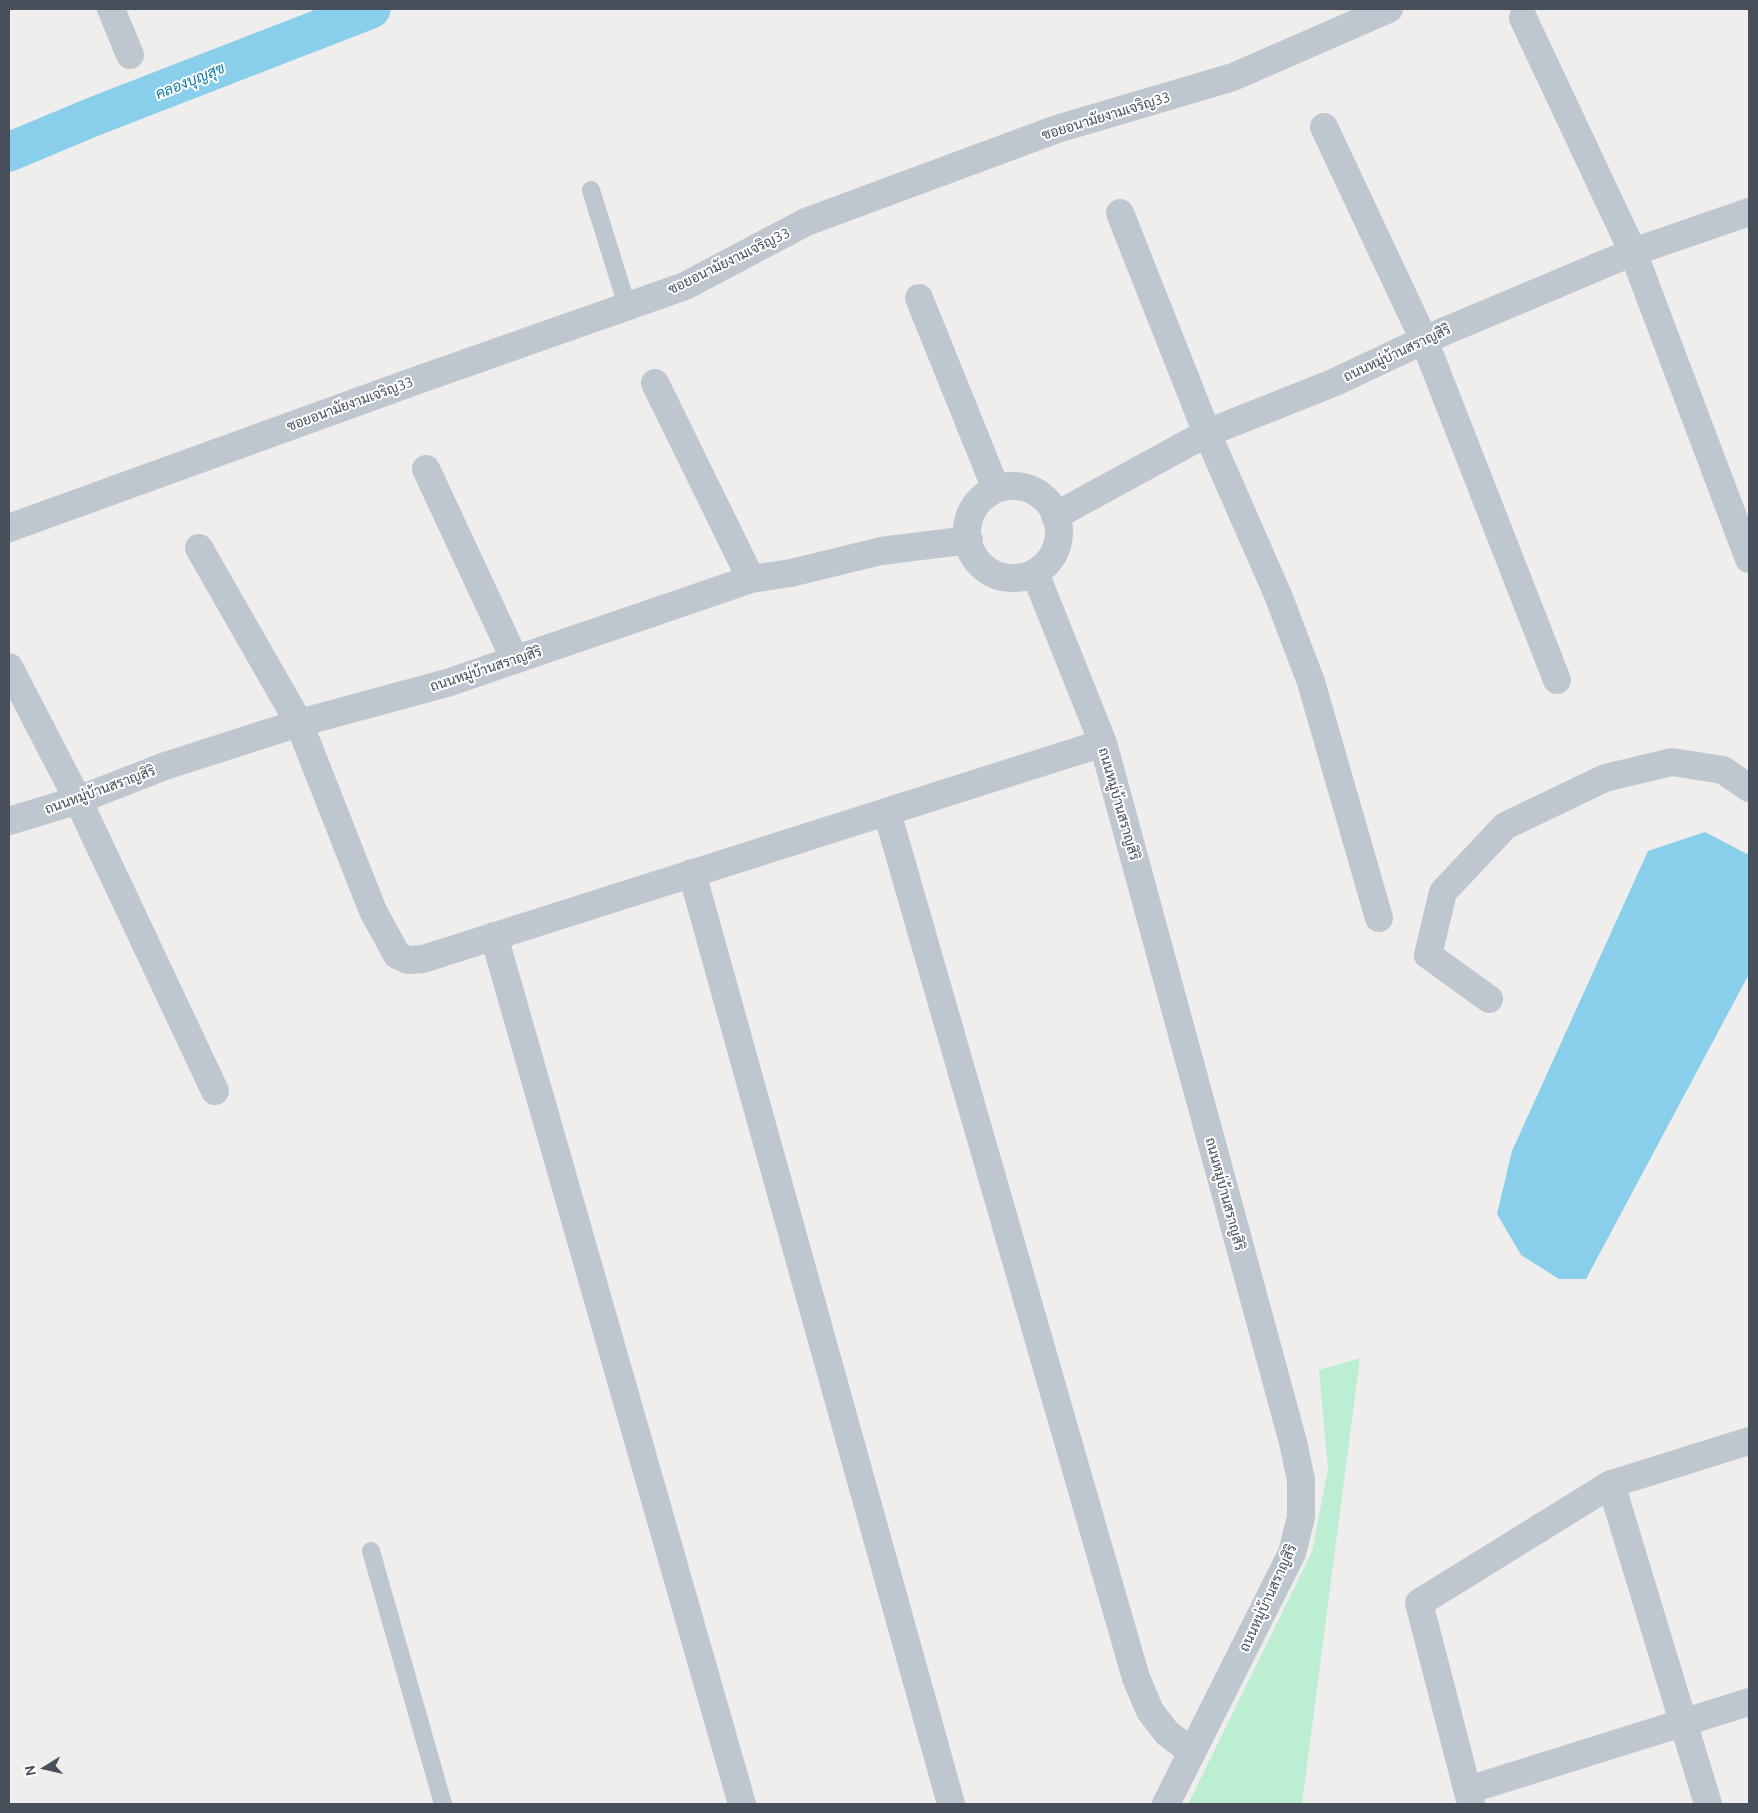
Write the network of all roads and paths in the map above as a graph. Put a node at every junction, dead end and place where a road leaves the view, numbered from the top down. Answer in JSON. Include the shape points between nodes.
{"nodes":[{"id":1,"x":111,"y":9,"type":"edge"},
{"id":2,"x":1389,"y":9,"type":"edge"},
{"id":3,"x":1350,"y":16,"type":"edge"},
{"id":4,"x":1523,"y":18,"type":"dead end"},
{"id":5,"x":130,"y":55,"type":"dead end"},
{"id":6,"x":1324,"y":127,"type":"dead end"},
{"id":7,"x":591,"y":190,"type":"dead end"},
{"id":8,"x":1749,"y":212,"type":"edge"},
{"id":9,"x":1120,"y":213,"type":"dead end"},
{"id":10,"x":1632,"y":252,"type":"junction"},
{"id":11,"x":919,"y":298,"type":"dead end"},
{"id":12,"x":627,"y":306,"type":"junction"},
{"id":13,"x":1424,"y":340,"type":"junction"},
{"id":14,"x":655,"y":383,"type":"dead end"},
{"id":15,"x":1207,"y":433,"type":"junction"},
{"id":16,"x":426,"y":469,"type":"dead end"},
{"id":17,"x":996,"y":489,"type":"junction"},
{"id":18,"x":1055,"y":516,"type":"junction"},
{"id":19,"x":9,"y":528,"type":"edge"},
{"id":20,"x":969,"y":540,"type":"junction"},
{"id":21,"x":199,"y":548,"type":"dead end"},
{"id":22,"x":1749,"y":559,"type":"edge"},
{"id":23,"x":1035,"y":573,"type":"junction"},
{"id":24,"x":752,"y":579,"type":"junction"},
{"id":25,"x":515,"y":660,"type":"junction"},
{"id":26,"x":9,"y":667,"type":"edge"},
{"id":27,"x":1558,"y":680,"type":"dead end"},
{"id":28,"x":299,"y":722,"type":"junction"},
{"id":29,"x":1102,"y":743,"type":"junction"},
{"id":30,"x":1749,"y":788,"type":"edge"},
{"id":31,"x":78,"y":800,"type":"junction"},
{"id":32,"x":887,"y":812,"type":"junction"},
{"id":33,"x":9,"y":821,"type":"edge"},
{"id":34,"x":692,"y":873,"type":"junction"},
{"id":35,"x":1380,"y":918,"type":"dead end"},
{"id":36,"x":494,"y":936,"type":"junction"},
{"id":37,"x":1489,"y":999,"type":"dead end"},
{"id":38,"x":215,"y":1091,"type":"dead end"},
{"id":39,"x":1749,"y":1441,"type":"edge"},
{"id":40,"x":1611,"y":1484,"type":"junction"},
{"id":41,"x":371,"y":1551,"type":"dead end"},
{"id":42,"x":1749,"y":1702,"type":"edge"},
{"id":43,"x":1683,"y":1723,"type":"junction"},
{"id":44,"x":1192,"y":1752,"type":"junction"},
{"id":45,"x":1469,"y":1797,"type":"edge"},
{"id":46,"x":443,"y":1804,"type":"edge"},
{"id":47,"x":742,"y":1804,"type":"edge"},
{"id":48,"x":951,"y":1804,"type":"edge"},
{"id":49,"x":1166,"y":1804,"type":"edge"},
{"id":50,"x":1708,"y":1804,"type":"edge"}],
"edges":[{"from":1,"to":5,"type":"street"},
{"from":2,"to":3,"type":"street","name":"ซอยอนามัยงามเจริญ33"},
{"from":3,"to":12,"type":"street","name":"ซอยอนามัยงามเจริญ33","via":[[1233,77],[1057,130],[806,222],[686,286]]},
{"from":4,"to":10,"type":"street"},
{"from":6,"to":13,"type":"street"},
{"from":7,"to":12,"type":"lane"},
{"from":8,"to":10,"type":"street","name":"ถนนหมู่บ้านสราญสิริ"},
{"from":9,"to":15,"type":"street"},
{"from":10,"to":13,"type":"street","name":"ถนนหมู่บ้านสราญสิริ"},
{"from":10,"to":22,"type":"street"},
{"from":11,"to":17,"type":"street"},
{"from":12,"to":19,"type":"street","name":"ซอยอนามัยงามเจริญ33"},
{"from":13,"to":15,"type":"street","name":"ถนนหมู่บ้านสราญสิริ","via":[[1334,383]]},
{"from":13,"to":27,"type":"street"},
{"from":14,"to":24,"type":"street"},
{"from":15,"to":18,"type":"street","name":"ถนนหมู่บ้านสราญสิริ"},
{"from":15,"to":35,"type":"street","via":[[1278,595],[1311,682]]},
{"from":16,"to":25,"type":"street"},
{"from":17,"to":18,"type":"street","via":[[1013,486],[1033,490],[1048,502]]},
{"from":17,"to":20,"type":"street","via":[[981,498],[971,512],[966,529]]},
{"from":18,"to":23,"type":"street","via":[[1058,541],[1050,559]]},
{"from":20,"to":23,"type":"street","via":[[976,561],[988,572],[1004,578],[1020,578]]},
{"from":20,"to":24,"type":"street","name":"ถนนหมู่บ้านสราญสิริ","via":[[881,551]]},
{"from":21,"to":28,"type":"street"},
{"from":23,"to":29,"type":"street","name":"ถนนหมู่บ้านสราญสิริ"},
{"from":24,"to":25,"type":"street","name":"ถนนหมู่บ้านสราญสิริ"},
{"from":25,"to":28,"type":"street","name":"ถนนหมู่บ้านสราญสิริ"},
{"from":26,"to":31,"type":"street"},
{"from":28,"to":31,"type":"street","name":"ถนนหมู่บ้านสราญสิริ","via":[[165,766]]},
{"from":28,"to":36,"type":"street","via":[[373,911],[397,955],[408,960],[423,959]]},
{"from":29,"to":32,"type":"street"},
{"from":29,"to":44,"type":"street","name":"ถนนหมู่บ้านสราญสิริ","via":[[1301,1480],[1301,1517],[1292,1553]]},
{"from":30,"to":37,"type":"street","via":[[1723,770],[1672,762],[1605,778],[1505,826],[1442,892],[1428,955]]},
{"from":31,"to":33,"type":"street","name":"ถนนหมู่บ้านสราญสิริ"},
{"from":31,"to":38,"type":"street"},
{"from":32,"to":34,"type":"street"},
{"from":32,"to":44,"type":"street","via":[[1136,1678],[1150,1711],[1167,1733]]},
{"from":34,"to":36,"type":"street"},
{"from":34,"to":48,"type":"street"},
{"from":36,"to":47,"type":"street"},
{"from":39,"to":40,"type":"street"},
{"from":40,"to":43,"type":"street"},
{"from":40,"to":45,"type":"street","via":[[1418,1603]]},
{"from":41,"to":46,"type":"lane"},
{"from":42,"to":43,"type":"street"},
{"from":43,"to":45,"type":"street"},
{"from":43,"to":50,"type":"street"},
{"from":44,"to":49,"type":"street","name":"ถนนหมู่บ้านสราญสิริ"}]}
